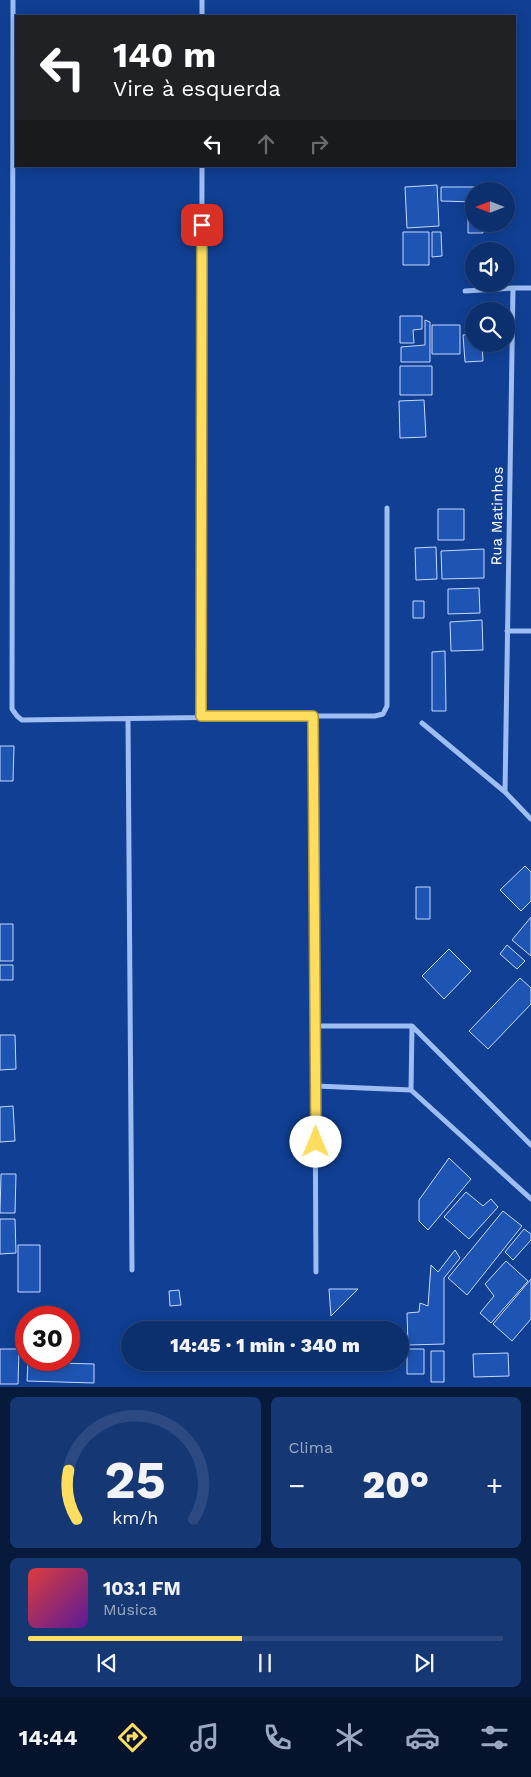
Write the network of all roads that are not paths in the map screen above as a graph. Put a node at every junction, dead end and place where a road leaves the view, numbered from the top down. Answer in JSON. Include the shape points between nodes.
{"nodes":[{"id":1,"x":12,"y":0,"type":"edge"},
{"id":2,"x":202,"y":0,"type":"edge"},
{"id":3,"x":202,"y":15,"type":"edge"},
{"id":4,"x":202,"y":167,"type":"edge"},
{"id":5,"x":515,"y":288,"type":"edge"},
{"id":6,"x":531,"y":288,"type":"edge"},
{"id":7,"x":513,"y":292,"type":"edge"},
{"id":8,"x":387,"y":508,"type":"dead end"},
{"id":9,"x":531,"y":631,"type":"edge"},
{"id":10,"x":508,"y":632,"type":"junction"},
{"id":11,"x":201,"y":716,"type":"junction"},
{"id":12,"x":313,"y":716,"type":"junction"},
{"id":13,"x":128,"y":719,"type":"junction"},
{"id":14,"x":422,"y":723,"type":"dead end"},
{"id":15,"x":505,"y":792,"type":"junction"},
{"id":16,"x":531,"y":819,"type":"edge"},
{"id":17,"x":316,"y":1026,"type":"junction"},
{"id":18,"x":412,"y":1026,"type":"junction"},
{"id":19,"x":316,"y":1086,"type":"junction"},
{"id":20,"x":411,"y":1090,"type":"junction"},
{"id":21,"x":531,"y":1145,"type":"edge"},
{"id":22,"x":531,"y":1199,"type":"edge"},
{"id":23,"x":132,"y":1270,"type":"dead end"},
{"id":24,"x":316,"y":1272,"type":"dead end"}],
"edges":[{"from":1,"to":13,"type":"street","via":[[12,710],[22,720]]},
{"from":2,"to":3,"type":"street"},
{"from":4,"to":11,"type":"street"},
{"from":5,"to":6,"type":"street"},
{"from":7,"to":10,"type":"street","name":"Rua Matinhos"},
{"from":8,"to":12,"type":"street","via":[[387,706],[382,714],[375,716]]},
{"from":9,"to":10,"type":"street"},
{"from":10,"to":15,"type":"street","name":"Rua Matinhos"},
{"from":11,"to":12,"type":"street"},
{"from":11,"to":13,"type":"street"},
{"from":12,"to":17,"type":"street"},
{"from":13,"to":23,"type":"street"},
{"from":14,"to":15,"type":"street"},
{"from":15,"to":16,"type":"street"},
{"from":17,"to":18,"type":"street"},
{"from":17,"to":19,"type":"street"},
{"from":18,"to":20,"type":"street"},
{"from":18,"to":21,"type":"street"},
{"from":19,"to":20,"type":"street"},
{"from":19,"to":24,"type":"street"},
{"from":20,"to":22,"type":"street"}]}
